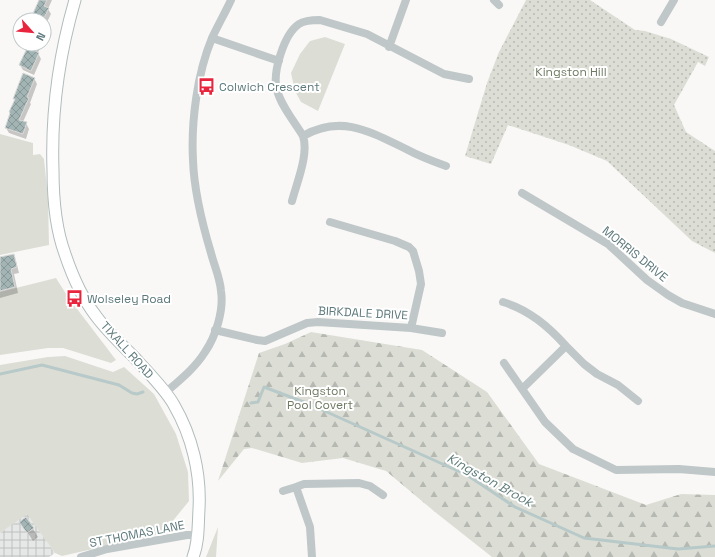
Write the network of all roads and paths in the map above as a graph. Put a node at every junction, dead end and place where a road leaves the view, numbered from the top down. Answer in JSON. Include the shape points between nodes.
{"nodes":[{"id":1,"x":75,"y":0,"type":"edge"},
{"id":2,"x":231,"y":0,"type":"edge"},
{"id":3,"x":406,"y":0,"type":"edge"},
{"id":4,"x":674,"y":0,"type":"edge"},
{"id":5,"x":661,"y":22,"type":"dead end"},
{"id":6,"x":212,"y":38,"type":"junction"},
{"id":7,"x":390,"y":46,"type":"junction"},
{"id":8,"x":279,"y":61,"type":"junction"},
{"id":9,"x":469,"y":79,"type":"dead end"},
{"id":10,"x":303,"y":136,"type":"junction"},
{"id":11,"x":446,"y":166,"type":"dead end"},
{"id":12,"x":522,"y":193,"type":"dead end"},
{"id":13,"x":292,"y":201,"type":"dead end"},
{"id":14,"x":330,"y":222,"type":"dead end"},
{"id":15,"x":503,"y":302,"type":"dead end"},
{"id":16,"x":715,"y":314,"type":"edge"},
{"id":17,"x":411,"y":328,"type":"junction"},
{"id":18,"x":215,"y":330,"type":"junction"},
{"id":19,"x":442,"y":332,"type":"dead end"},
{"id":20,"x":566,"y":346,"type":"junction"},
{"id":21,"x":504,"y":363,"type":"dead end"},
{"id":22,"x":522,"y":388,"type":"junction"},
{"id":23,"x":165,"y":393,"type":"junction"},
{"id":24,"x":638,"y":400,"type":"dead end"},
{"id":25,"x":715,"y":472,"type":"edge"},
{"id":26,"x":296,"y":487,"type":"junction"},
{"id":27,"x":282,"y":492,"type":"dead end"},
{"id":28,"x":383,"y":495,"type":"dead end"},
{"id":29,"x":197,"y":536,"type":"junction"},
{"id":30,"x":81,"y":557,"type":"edge"},
{"id":31,"x":193,"y":557,"type":"edge"},
{"id":32,"x":312,"y":557,"type":"edge"}],
"edges":[{"from":1,"to":23,"type":"street","name":"TIXALL ROAD","via":[[62,53],[56,92],[52,148],[54,210],[58,233],[72,273],[96,316]]},
{"from":2,"to":6,"type":"street"},
{"from":3,"to":7,"type":"street"},
{"from":4,"to":5,"type":"street"},
{"from":6,"to":8,"type":"street"},
{"from":6,"to":18,"type":"street","via":[[198,89],[192,135],[201,218],[221,290],[221,310]]},
{"from":7,"to":8,"type":"street","via":[[367,34],[325,21],[312,20],[293,29]]},
{"from":7,"to":9,"type":"street","via":[[444,74]]},
{"from":8,"to":10,"type":"street","via":[[274,80],[277,91]]},
{"from":10,"to":11,"type":"street","via":[[323,127],[337,125],[363,129]]},
{"from":10,"to":13,"type":"street","via":[[305,151]]},
{"from":12,"to":16,"type":"street","name":"MORRIS DRIVE","via":[[608,244],[668,296]]},
{"from":14,"to":17,"type":"street","via":[[395,241],[413,251],[420,271],[421,284]]},
{"from":15,"to":20,"type":"street","via":[[516,306],[536,318]]},
{"from":17,"to":18,"type":"street","name":"BIRKDALE DRIVE","via":[[318,322],[307,323],[262,341]]},
{"from":17,"to":19,"type":"street","name":"BIRKDALE DRIVE"},
{"from":18,"to":23,"type":"street","via":[[199,360]]},
{"from":20,"to":22,"type":"street"},
{"from":20,"to":24,"type":"street","via":[[597,374]]},
{"from":21,"to":22,"type":"street"},
{"from":22,"to":25,"type":"street","via":[[545,422],[573,449],[616,470],[679,469]]},
{"from":23,"to":29,"type":"street","name":"TIXALL ROAD","via":[[174,404],[192,444],[199,487]]},
{"from":26,"to":27,"type":"street"},
{"from":26,"to":28,"type":"street","via":[[304,484],[359,483],[370,486]]},
{"from":26,"to":32,"type":"street","via":[[310,527]]},
{"from":29,"to":30,"type":"street","name":"ST THOMAS LANE","via":[[188,535],[107,549]]},
{"from":29,"to":31,"type":"street","name":"TIXALL ROAD"}]}
